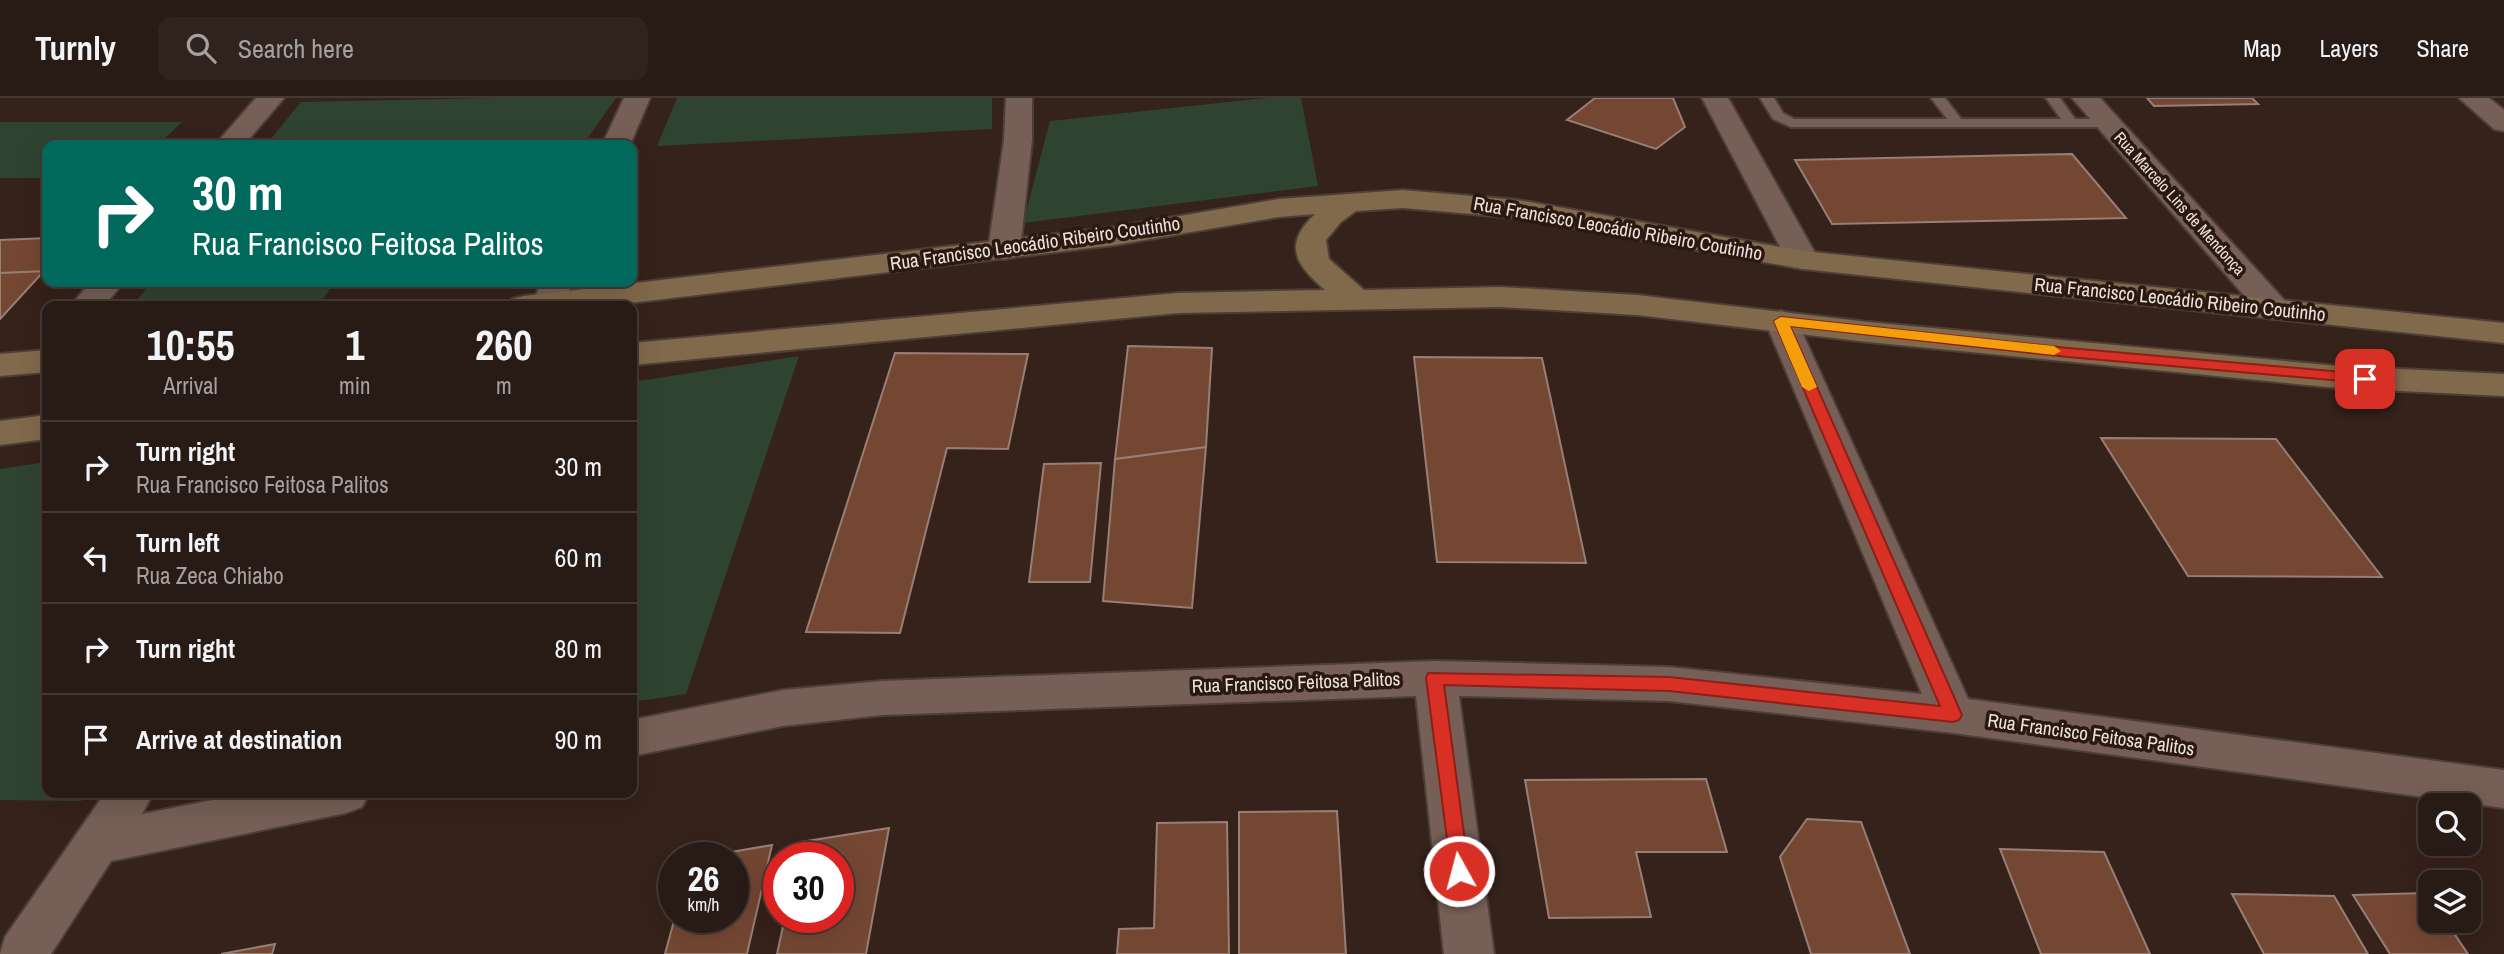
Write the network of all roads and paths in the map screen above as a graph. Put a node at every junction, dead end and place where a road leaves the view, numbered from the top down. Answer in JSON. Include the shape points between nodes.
{"nodes":[{"id":1,"x":271,"y":98,"type":"edge"},
{"id":2,"x":637,"y":98,"type":"edge"},
{"id":3,"x":1019,"y":98,"type":"edge"},
{"id":4,"x":1715,"y":98,"type":"edge"},
{"id":5,"x":1767,"y":98,"type":"edge"},
{"id":6,"x":1938,"y":98,"type":"edge"},
{"id":7,"x":2053,"y":98,"type":"edge"},
{"id":8,"x":2472,"y":98,"type":"edge"},
{"id":9,"x":2078,"y":111,"type":"edge"},
{"id":10,"x":2504,"y":122,"type":"edge"},
{"id":11,"x":1958,"y":123,"type":"junction"},
{"id":12,"x":233,"y":140,"type":"edge"},
{"id":13,"x":618,"y":140,"type":"edge"},
{"id":14,"x":1350,"y":202,"type":"junction"},
{"id":15,"x":1004,"y":250,"type":"junction"},
{"id":16,"x":1803,"y":260,"type":"junction"},
{"id":17,"x":103,"y":287,"type":"edge"},
{"id":18,"x":543,"y":297,"type":"edge"},
{"id":19,"x":1356,"y":299,"type":"junction"},
{"id":20,"x":91,"y":301,"type":"edge"},
{"id":21,"x":2274,"y":309,"type":"junction"},
{"id":22,"x":1781,"y":321,"type":"junction"},
{"id":23,"x":2504,"y":333,"type":"edge"},
{"id":24,"x":637,"y":354,"type":"edge"},
{"id":25,"x":42,"y":358,"type":"edge"},
{"id":26,"x":0,"y":365,"type":"edge"},
{"id":27,"x":2504,"y":385,"type":"edge"},
{"id":28,"x":42,"y":428,"type":"edge"},
{"id":29,"x":0,"y":433,"type":"edge"},
{"id":30,"x":1434,"y":678,"type":"junction"},
{"id":31,"x":1953,"y":715,"type":"junction"},
{"id":32,"x":637,"y":737,"type":"edge"},
{"id":33,"x":2504,"y":789,"type":"edge"},
{"id":34,"x":127,"y":798,"type":"edge"},
{"id":35,"x":321,"y":798,"type":"edge"},
{"id":36,"x":97,"y":843,"type":"junction"},
{"id":37,"x":23,"y":954,"type":"edge"},
{"id":38,"x":1469,"y":954,"type":"edge"}],
"edges":[{"from":1,"to":12,"type":"street"},
{"from":2,"to":13,"type":"street"},
{"from":3,"to":15,"type":"street"},
{"from":4,"to":16,"type":"street"},
{"from":5,"to":11,"type":"lane","via":[[1778,116],[1791,123]]},
{"from":6,"to":11,"type":"lane"},
{"from":7,"to":9,"type":"lane"},
{"from":8,"to":10,"type":"street"},
{"from":9,"to":11,"type":"lane"},
{"from":9,"to":21,"type":"street","name":"Rua Marcelo Lins de Mendonça","via":[[2108,123]]},
{"from":14,"to":15,"type":"main road","name":"Rua Francisco Leocádio Ribeiro Coutinho","via":[[1279,208]]},
{"from":14,"to":16,"type":"main road","name":"Rua Francisco Leocádio Ribeiro Coutinho","via":[[1403,199],[1518,209]]},
{"from":14,"to":19,"type":"main road","via":[[1324,218],[1308,249],[1329,279]]},
{"from":15,"to":18,"type":"main road","name":"Rua Francisco Leocádio Ribeiro Coutinho"},
{"from":16,"to":21,"type":"main road","name":"Rua Francisco Leocádio Ribeiro Coutinho"},
{"from":17,"to":20,"type":"street"},
{"from":19,"to":22,"type":"main road","via":[[1514,298],[1637,305]]},
{"from":19,"to":24,"type":"main road","via":[[1178,303]]},
{"from":21,"to":23,"type":"main road","name":"Rua Francisco Leocádio Ribeiro Coutinho"},
{"from":22,"to":27,"type":"main road","via":[[2338,377]]},
{"from":22,"to":31,"type":"street"},
{"from":25,"to":26,"type":"main road"},
{"from":28,"to":29,"type":"main road"},
{"from":30,"to":31,"type":"street","name":"Rua Francisco Feitosa Palitos","via":[[1669,684]]},
{"from":30,"to":32,"type":"street","name":"Rua Francisco Feitosa Palitos","via":[[882,698],[783,708]]},
{"from":30,"to":38,"type":"street"},
{"from":31,"to":33,"type":"street","name":"Rua Francisco Feitosa Palitos"},
{"from":34,"to":36,"type":"street"},
{"from":35,"to":36,"type":"street"},
{"from":36,"to":37,"type":"street"}]}
